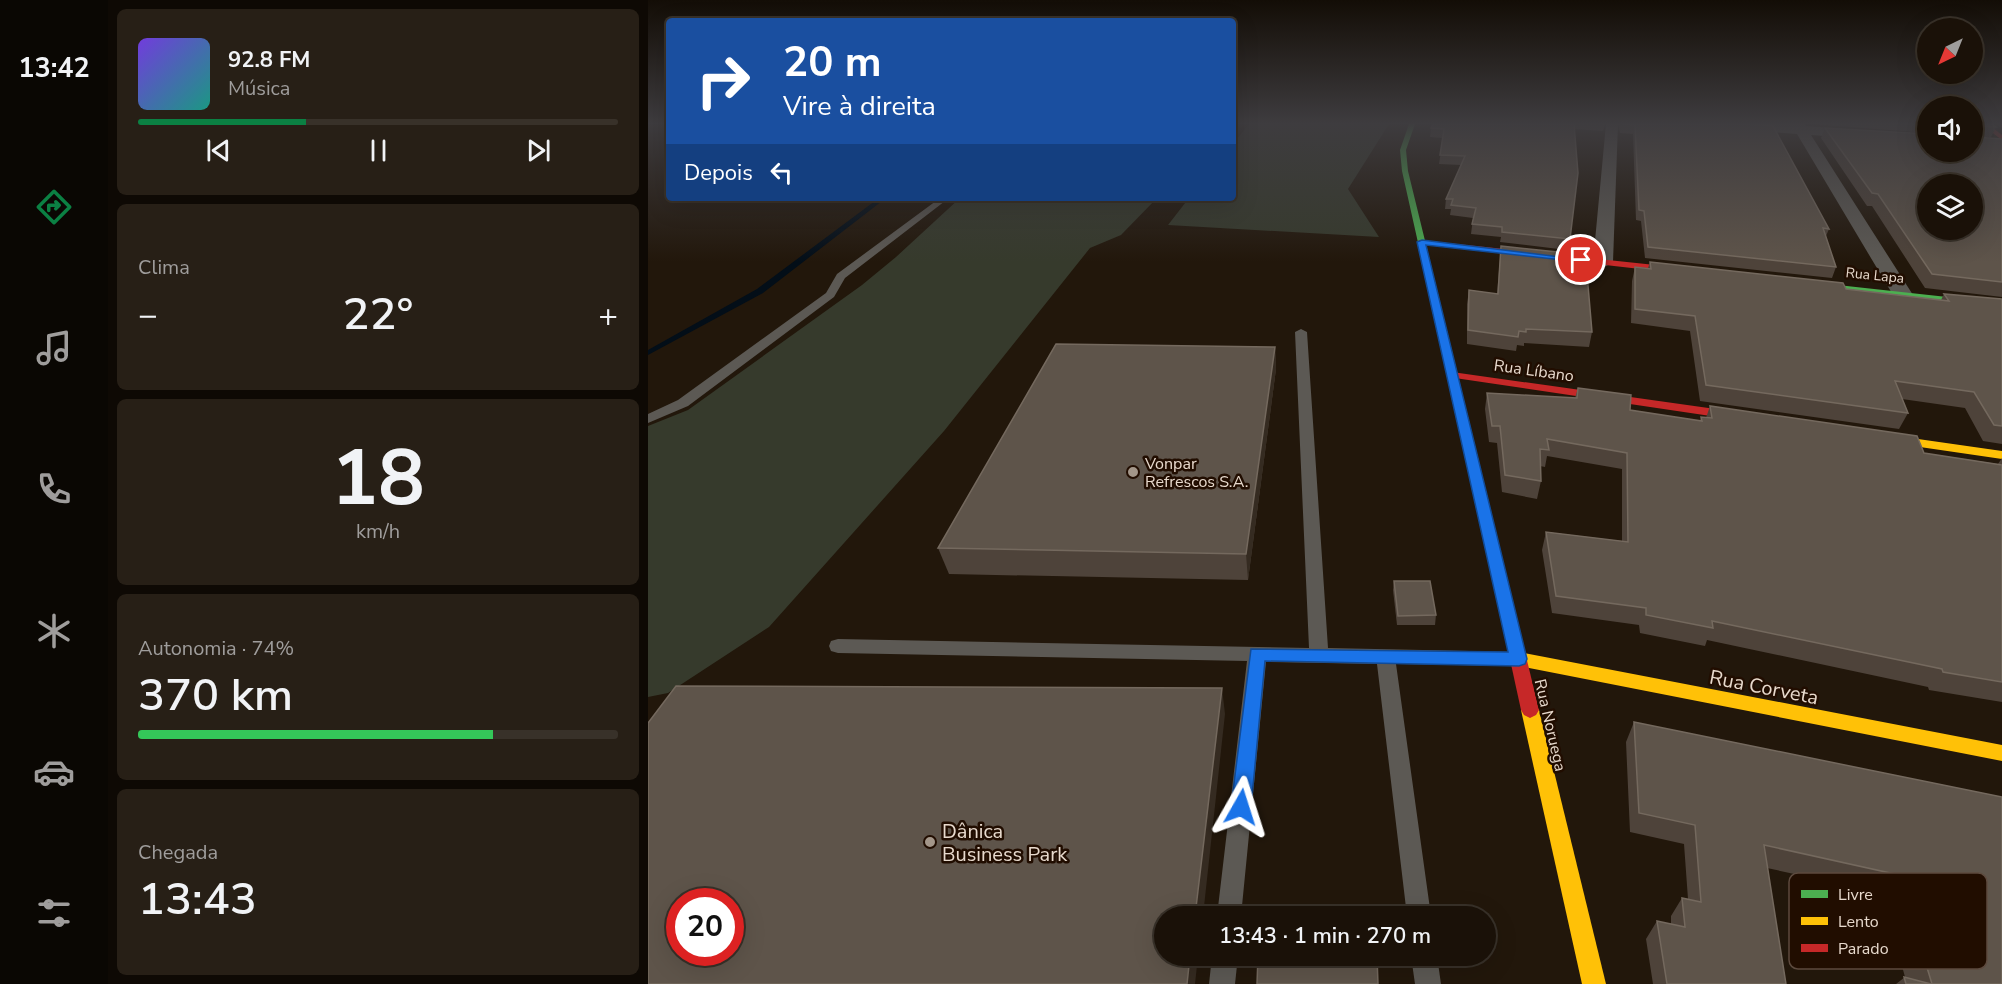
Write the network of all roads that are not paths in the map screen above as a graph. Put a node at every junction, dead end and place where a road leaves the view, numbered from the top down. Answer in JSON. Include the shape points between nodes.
{"nodes":[{"id":1,"x":1405,"y":170,"type":"edge"},
{"id":2,"x":1609,"y":170,"type":"edge"},
{"id":3,"x":1826,"y":170,"type":"edge"},
{"id":4,"x":941,"y":201,"type":"edge"},
{"id":5,"x":1422,"y":242,"type":"junction"},
{"id":6,"x":1604,"y":262,"type":"junction"},
{"id":7,"x":1707,"y":273,"type":"edge"},
{"id":8,"x":1788,"y":282,"type":"edge"},
{"id":9,"x":1903,"y":295,"type":"junction"},
{"id":10,"x":2002,"y":306,"type":"edge"},
{"id":11,"x":1301,"y":332,"type":"dead end"},
{"id":12,"x":1452,"y":375,"type":"junction"},
{"id":13,"x":648,"y":419,"type":"edge"},
{"id":14,"x":1768,"y":421,"type":"edge"},
{"id":15,"x":1862,"y":435,"type":"edge"},
{"id":16,"x":2002,"y":455,"type":"edge"},
{"id":17,"x":838,"y":646,"type":"dead end"},
{"id":18,"x":1257,"y":654,"type":"junction"},
{"id":19,"x":1319,"y":655,"type":"junction"},
{"id":20,"x":1385,"y":656,"type":"junction"},
{"id":21,"x":1519,"y":659,"type":"junction"},
{"id":22,"x":2002,"y":753,"type":"edge"},
{"id":23,"x":1230,"y":906,"type":"edge"},
{"id":24,"x":1418,"y":906,"type":"edge"},
{"id":25,"x":1224,"y":966,"type":"edge"},
{"id":26,"x":1425,"y":966,"type":"edge"},
{"id":27,"x":1222,"y":984,"type":"edge"},
{"id":28,"x":1428,"y":984,"type":"edge"},
{"id":29,"x":1594,"y":984,"type":"edge"}],
"edges":[{"from":1,"to":5,"type":"street","name":"Rua Noruega"},
{"from":2,"to":6,"type":"street"},
{"from":3,"to":9,"type":"street"},
{"from":4,"to":13,"type":"lane","via":[[841,276],[830,296],[683,403]]},
{"from":5,"to":6,"type":"street"},
{"from":5,"to":12,"type":"street","name":"Rua Noruega"},
{"from":6,"to":7,"type":"street"},
{"from":8,"to":9,"type":"street","name":"Rua Lapa"},
{"from":9,"to":10,"type":"street","name":"Rua Lapa"},
{"from":11,"to":19,"type":"lane"},
{"from":12,"to":14,"type":"street","name":"Rua Líbano"},
{"from":12,"to":21,"type":"street","name":"Rua Noruega"},
{"from":15,"to":16,"type":"street"},
{"from":17,"to":18,"type":"lane"},
{"from":18,"to":19,"type":"lane"},
{"from":18,"to":23,"type":"lane"},
{"from":19,"to":20,"type":"lane"},
{"from":20,"to":21,"type":"lane"},
{"from":20,"to":24,"type":"lane"},
{"from":21,"to":22,"type":"street","name":"Rua Corveta"},
{"from":21,"to":29,"type":"street","name":"Rua Noruega"},
{"from":25,"to":27,"type":"lane"},
{"from":26,"to":28,"type":"lane"}]}
